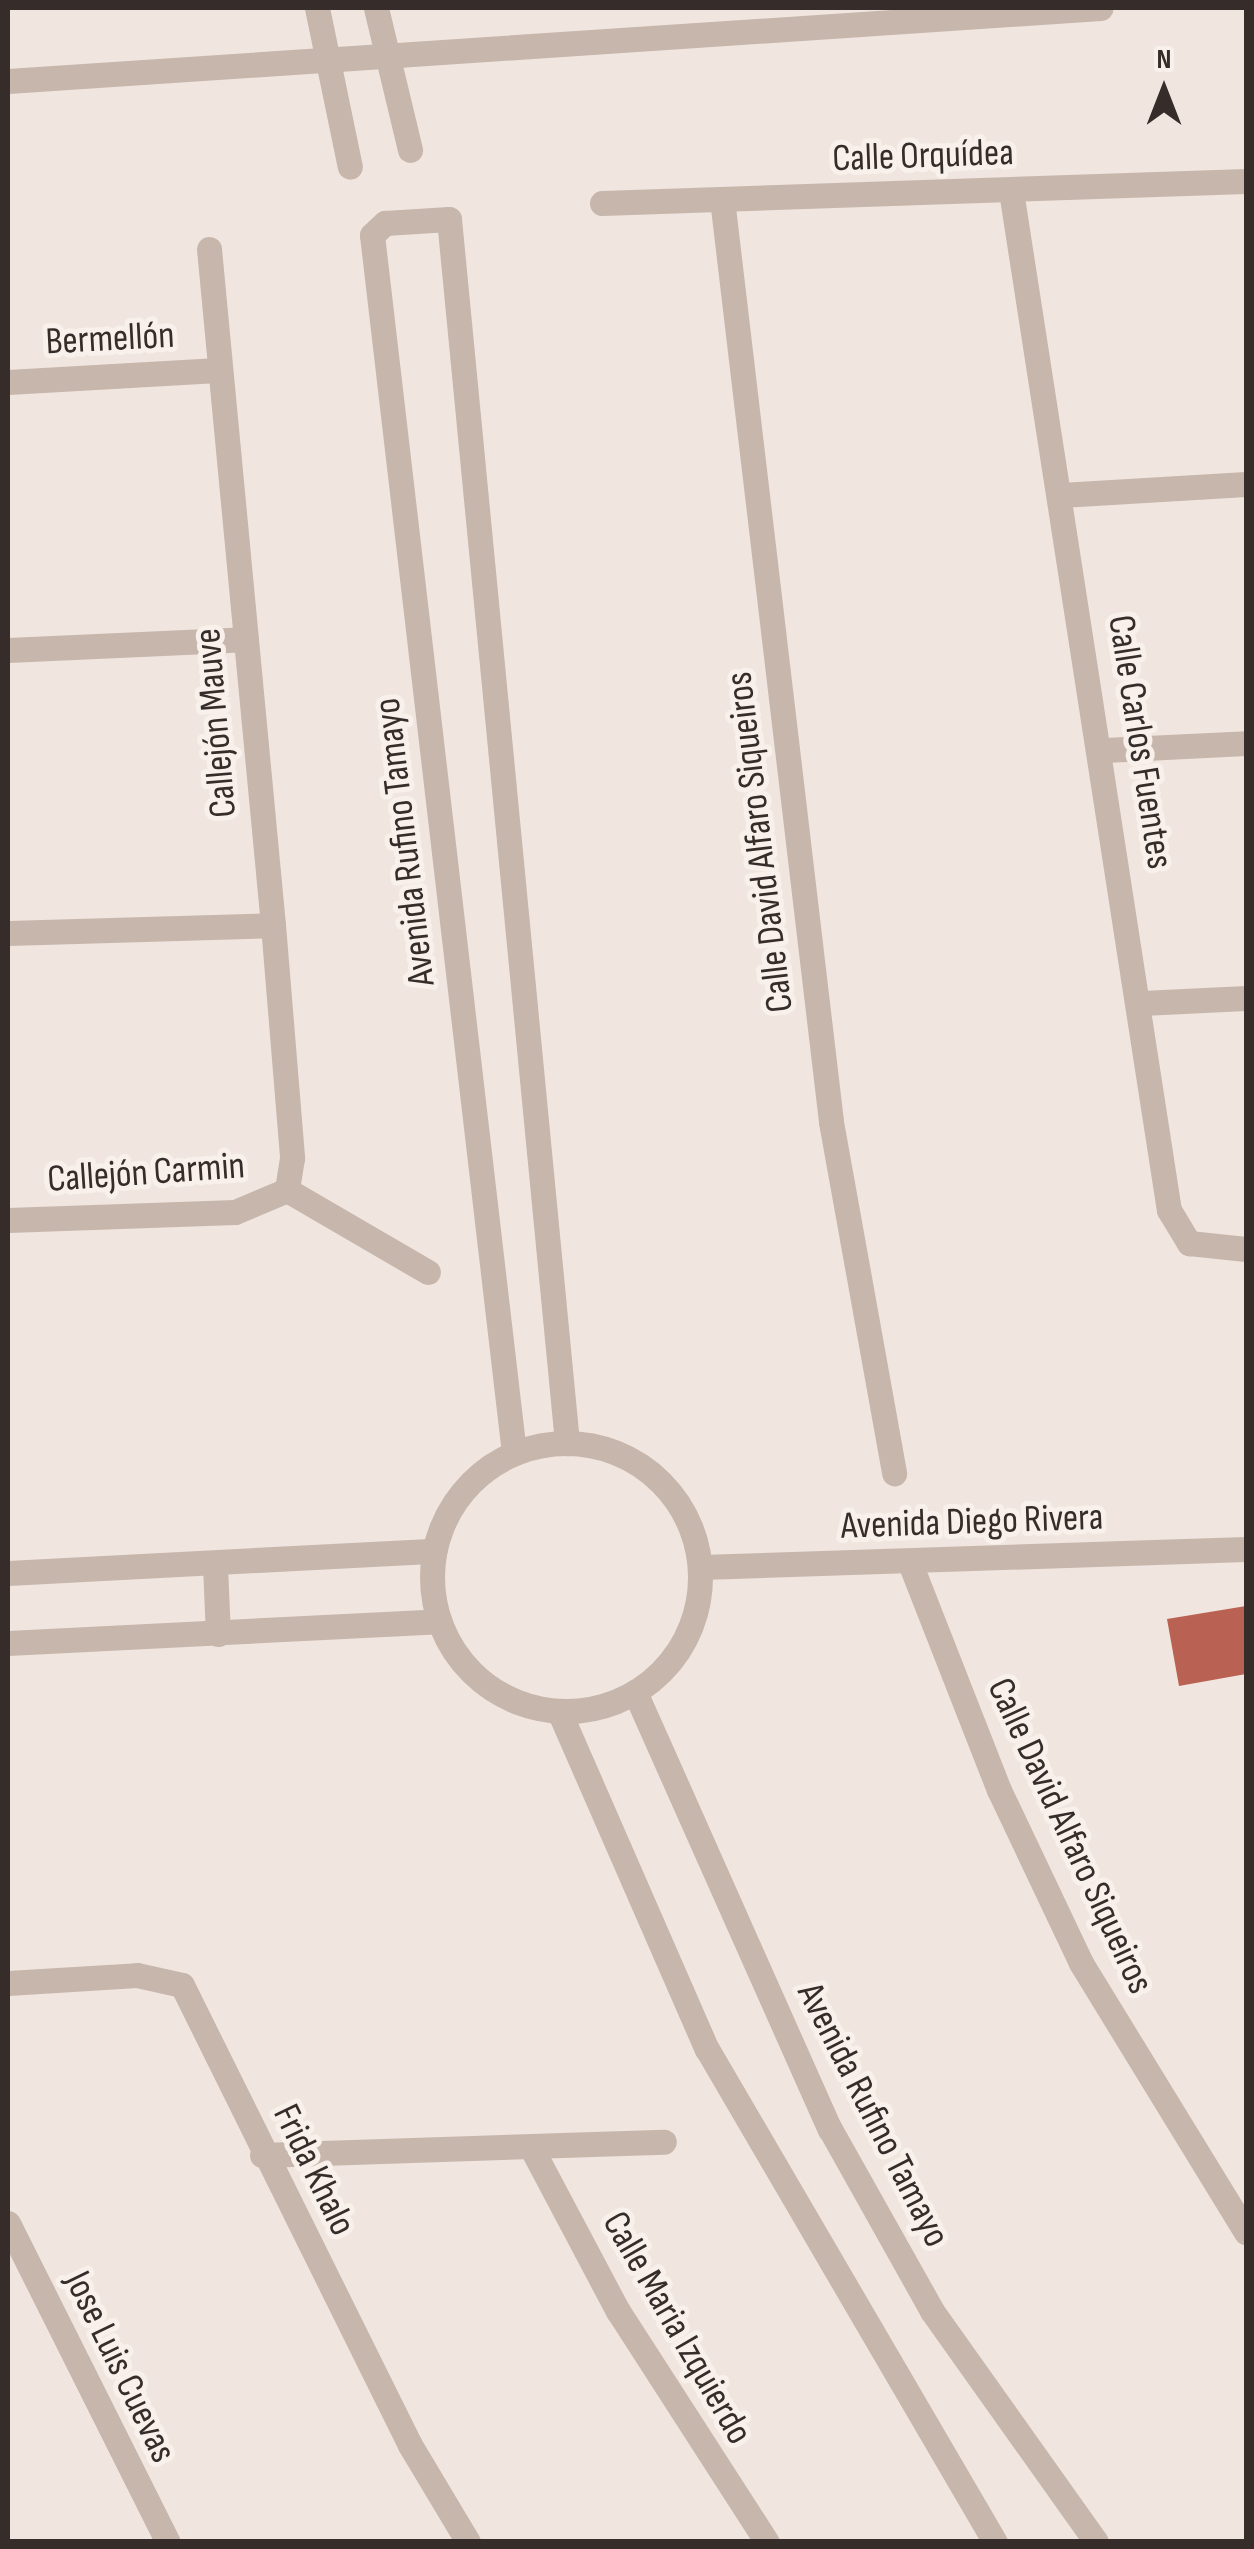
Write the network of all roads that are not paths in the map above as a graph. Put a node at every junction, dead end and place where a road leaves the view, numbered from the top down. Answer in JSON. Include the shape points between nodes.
{"nodes":[{"id":1,"x":317,"y":8,"type":"edge"},
{"id":2,"x":376,"y":8,"type":"edge"},
{"id":3,"x":1101,"y":8,"type":"edge"},
{"id":4,"x":390,"y":59,"type":"junction"},
{"id":5,"x":330,"y":63,"type":"junction"},
{"id":6,"x":8,"y":81,"type":"edge"},
{"id":7,"x":410,"y":150,"type":"dead end"},
{"id":8,"x":350,"y":167,"type":"dead end"},
{"id":9,"x":1246,"y":181,"type":"edge"},
{"id":10,"x":1012,"y":190,"type":"junction"},
{"id":11,"x":722,"y":200,"type":"junction"},
{"id":12,"x":602,"y":203,"type":"dead end"},
{"id":13,"x":209,"y":249,"type":"dead end"},
{"id":14,"x":218,"y":370,"type":"junction"},
{"id":15,"x":8,"y":382,"type":"edge"},
{"id":16,"x":1246,"y":484,"type":"edge"},
{"id":17,"x":1061,"y":495,"type":"junction"},
{"id":18,"x":246,"y":639,"type":"junction"},
{"id":19,"x":8,"y":650,"type":"edge"},
{"id":20,"x":1246,"y":743,"type":"edge"},
{"id":21,"x":1104,"y":750,"type":"junction"},
{"id":22,"x":273,"y":925,"type":"junction"},
{"id":23,"x":8,"y":933,"type":"edge"},
{"id":24,"x":1246,"y":998,"type":"edge"},
{"id":25,"x":1142,"y":1003,"type":"junction"},
{"id":26,"x":286,"y":1190,"type":"junction"},
{"id":27,"x":8,"y":1220,"type":"edge"},
{"id":28,"x":1246,"y":1249,"type":"edge"},
{"id":29,"x":428,"y":1272,"type":"dead end"},
{"id":30,"x":567,"y":1443,"type":"junction"},
{"id":31,"x":514,"y":1453,"type":"junction"},
{"id":32,"x":894,"y":1473,"type":"dead end"},
{"id":33,"x":1246,"y":1549,"type":"edge"},
{"id":34,"x":434,"y":1551,"type":"junction"},
{"id":35,"x":910,"y":1563,"type":"junction"},
{"id":36,"x":215,"y":1566,"type":"junction"},
{"id":37,"x":701,"y":1567,"type":"junction"},
{"id":38,"x":8,"y":1573,"type":"edge"},
{"id":39,"x":439,"y":1621,"type":"junction"},
{"id":40,"x":218,"y":1634,"type":"junction"},
{"id":41,"x":8,"y":1643,"type":"edge"},
{"id":42,"x":636,"y":1692,"type":"junction"},
{"id":43,"x":559,"y":1711,"type":"junction"},
{"id":44,"x":8,"y":1984,"type":"edge"},
{"id":45,"x":664,"y":2142,"type":"dead end"},
{"id":46,"x":531,"y":2147,"type":"junction"},
{"id":47,"x":262,"y":2155,"type":"junction"},
{"id":48,"x":8,"y":2224,"type":"edge"},
{"id":49,"x":1246,"y":2232,"type":"edge"},
{"id":50,"x":168,"y":2542,"type":"edge"},
{"id":51,"x":468,"y":2542,"type":"edge"},
{"id":52,"x":767,"y":2542,"type":"edge"},
{"id":53,"x":995,"y":2542,"type":"edge"},
{"id":54,"x":1096,"y":2542,"type":"edge"}],
"edges":[{"from":1,"to":5,"type":"street"},
{"from":2,"to":4,"type":"street"},
{"from":3,"to":4,"type":"street"},
{"from":4,"to":5,"type":"street"},
{"from":4,"to":7,"type":"street"},
{"from":5,"to":6,"type":"street"},
{"from":5,"to":8,"type":"street"},
{"from":9,"to":10,"type":"street","name":"Calle Orquídea"},
{"from":10,"to":11,"type":"street","name":"Calle Orquídea"},
{"from":10,"to":17,"type":"street","name":"Calle Carlos Fuentes"},
{"from":11,"to":12,"type":"street","name":"Calle Orquídea"},
{"from":11,"to":32,"type":"street","name":"Calle David Alfaro Siqueiros","via":[[832,1122]]},
{"from":13,"to":14,"type":"street","name":"Callejón Mauve"},
{"from":14,"to":15,"type":"street","name":"Bermellón"},
{"from":14,"to":18,"type":"street","name":"Callejón Mauve"},
{"from":16,"to":17,"type":"street"},
{"from":17,"to":21,"type":"street","name":"Calle Carlos Fuentes"},
{"from":18,"to":19,"type":"street"},
{"from":18,"to":22,"type":"street","name":"Callejón Mauve"},
{"from":20,"to":21,"type":"street"},
{"from":21,"to":25,"type":"street","name":"Calle Carlos Fuentes"},
{"from":22,"to":23,"type":"street"},
{"from":22,"to":26,"type":"street","name":"Callejón Mauve","via":[[292,1158]]},
{"from":24,"to":25,"type":"street"},
{"from":25,"to":28,"type":"street","name":"Calle Carlos Fuentes","via":[[1176,1228],[1202,1249]]},
{"from":26,"to":27,"type":"street","name":"Callejón Carmin","via":[[236,1212]]},
{"from":26,"to":29,"type":"street"},
{"from":30,"to":31,"type":"street"},
{"from":30,"to":31,"type":"street","name":"Avenida Rufino Tamayo","via":[[449,218],[378,225],[372,235]]},
{"from":30,"to":37,"type":"street","via":[[600,1447],[658,1478],[687,1519]]},
{"from":31,"to":34,"type":"street","via":[[449,1510]]},
{"from":33,"to":35,"type":"street","name":"Avenida Diego Rivera"},
{"from":34,"to":36,"type":"street"},
{"from":34,"to":39,"type":"street"},
{"from":35,"to":37,"type":"street","name":"Avenida Diego Rivera"},
{"from":35,"to":49,"type":"street","name":"Calle David Alfaro Siqueiros","via":[[998,1790],[1080,1962]]},
{"from":36,"to":38,"type":"street"},
{"from":36,"to":40,"type":"street"},
{"from":37,"to":42,"type":"street","via":[[686,1639]]},
{"from":39,"to":40,"type":"street"},
{"from":39,"to":43,"type":"street","via":[[485,1684]]},
{"from":40,"to":41,"type":"street"},
{"from":42,"to":43,"type":"street"},
{"from":42,"to":54,"type":"street","name":"Avenida Rufino Tamayo","via":[[830,2129],[932,2311]]},
{"from":43,"to":53,"type":"street","via":[[707,2049]]},
{"from":44,"to":47,"type":"street","name":"Frida Khalo","via":[[137,1975],[182,1985],[202,2009]]},
{"from":45,"to":46,"type":"street"},
{"from":46,"to":47,"type":"street"},
{"from":46,"to":52,"type":"street","name":"Calle Maria Izquierdo","via":[[618,2311]]},
{"from":47,"to":51,"type":"street","name":"Frida Khalo"},
{"from":48,"to":50,"type":"street","name":"Jose Luis Cuevas"}]}
